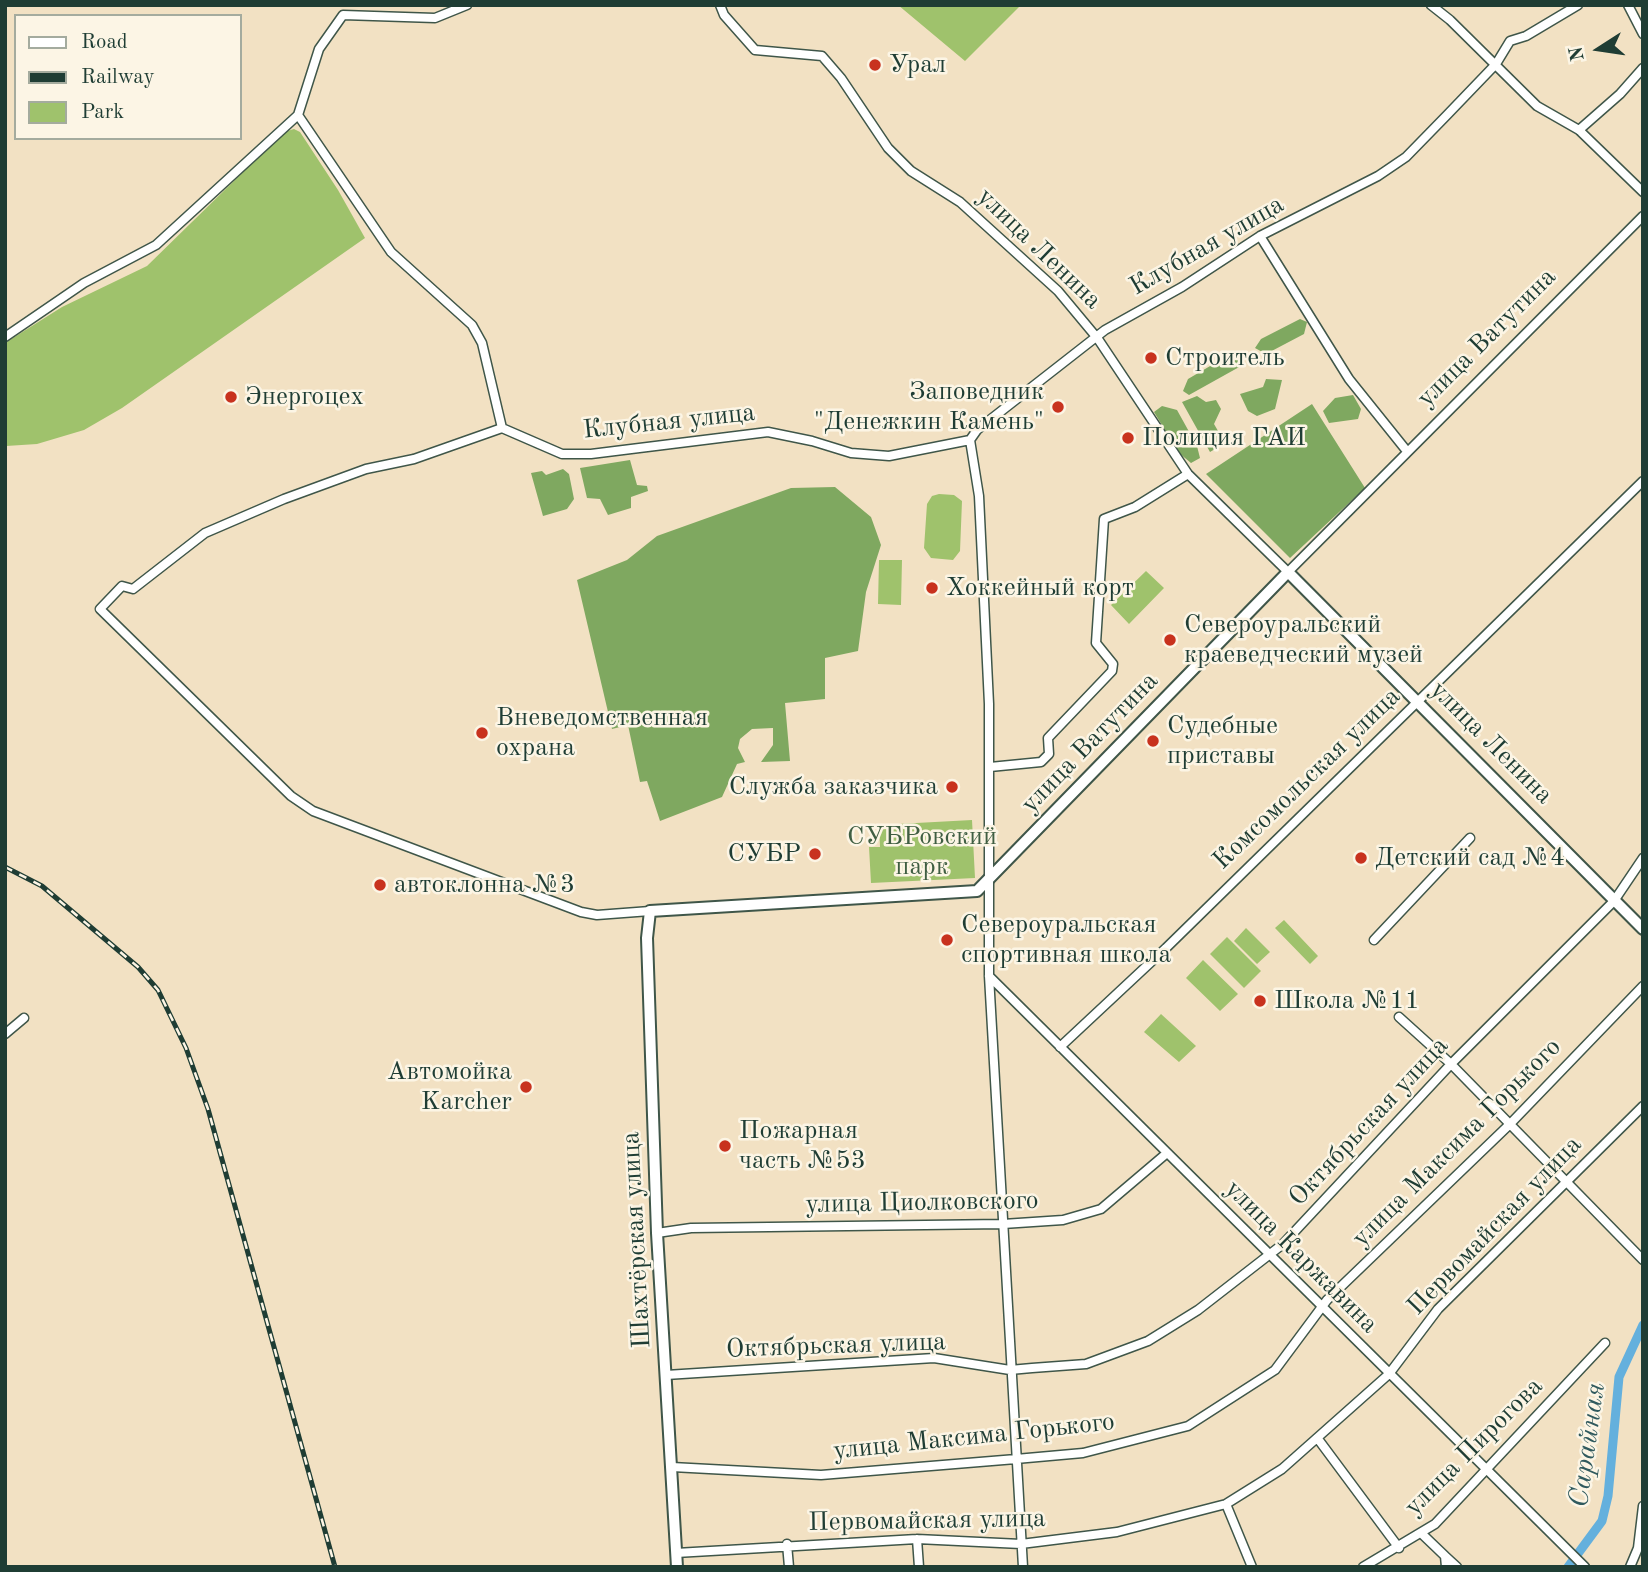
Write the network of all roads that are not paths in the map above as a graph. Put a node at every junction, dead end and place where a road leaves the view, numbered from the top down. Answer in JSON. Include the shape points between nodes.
{"nodes":[{"id":1,"x":467,"y":5,"type":"edge"},
{"id":2,"x":720,"y":5,"type":"edge"},
{"id":3,"x":1431,"y":5,"type":"edge"},
{"id":4,"x":1578,"y":5,"type":"edge"},
{"id":5,"x":1628,"y":5,"type":"edge"},
{"id":6,"x":1643,"y":34,"type":"edge"},
{"id":7,"x":1496,"y":64,"type":"junction"},
{"id":8,"x":1643,"y":68,"type":"edge"},
{"id":9,"x":298,"y":115,"type":"junction"},
{"id":10,"x":1579,"y":130,"type":"junction"},
{"id":11,"x":1643,"y":191,"type":"edge"},
{"id":12,"x":1643,"y":216,"type":"edge"},
{"id":13,"x":1260,"y":236,"type":"junction"},
{"id":14,"x":5,"y":337,"type":"edge"},
{"id":15,"x":1098,"y":339,"type":"junction"},
{"id":16,"x":502,"y":428,"type":"junction"},
{"id":17,"x":970,"y":440,"type":"junction"},
{"id":18,"x":1406,"y":450,"type":"junction"},
{"id":19,"x":1188,"y":474,"type":"junction"},
{"id":20,"x":1643,"y":481,"type":"edge"},
{"id":21,"x":1288,"y":572,"type":"junction"},
{"id":22,"x":1418,"y":701,"type":"junction"},
{"id":23,"x":990,"y":767,"type":"junction"},
{"id":24,"x":1470,"y":838,"type":"dead end"},
{"id":25,"x":1643,"y":858,"type":"edge"},
{"id":26,"x":989,"y":880,"type":"junction"},
{"id":27,"x":1614,"y":901,"type":"junction"},
{"id":28,"x":650,"y":911,"type":"junction"},
{"id":29,"x":1643,"y":929,"type":"edge"},
{"id":30,"x":1374,"y":940,"type":"dead end"},
{"id":31,"x":989,"y":976,"type":"junction"},
{"id":32,"x":1643,"y":986,"type":"edge"},
{"id":33,"x":1399,"y":1017,"type":"dead end"},
{"id":34,"x":24,"y":1018,"type":"dead end"},
{"id":35,"x":5,"y":1034,"type":"edge"},
{"id":36,"x":1060,"y":1047,"type":"junction"},
{"id":37,"x":1451,"y":1064,"type":"junction"},
{"id":38,"x":1643,"y":1105,"type":"edge"},
{"id":39,"x":1510,"y":1124,"type":"junction"},
{"id":40,"x":1167,"y":1153,"type":"junction"},
{"id":41,"x":1564,"y":1182,"type":"junction"},
{"id":42,"x":1003,"y":1224,"type":"junction"},
{"id":43,"x":657,"y":1233,"type":"junction"},
{"id":44,"x":1270,"y":1256,"type":"junction"},
{"id":45,"x":1641,"y":1256,"type":"edge"},
{"id":46,"x":1323,"y":1309,"type":"junction"},
{"id":47,"x":1605,"y":1343,"type":"dead end"},
{"id":48,"x":1010,"y":1370,"type":"junction"},
{"id":49,"x":1389,"y":1374,"type":"junction"},
{"id":50,"x":667,"y":1375,"type":"junction"},
{"id":51,"x":1318,"y":1439,"type":"junction"},
{"id":52,"x":1016,"y":1459,"type":"junction"},
{"id":53,"x":672,"y":1467,"type":"junction"},
{"id":54,"x":1486,"y":1468,"type":"junction"},
{"id":55,"x":1226,"y":1504,"type":"junction"},
{"id":56,"x":1643,"y":1506,"type":"edge"},
{"id":57,"x":1421,"y":1533,"type":"junction"},
{"id":58,"x":917,"y":1539,"type":"junction"},
{"id":59,"x":787,"y":1544,"type":"junction"},
{"id":60,"x":1021,"y":1544,"type":"junction"},
{"id":61,"x":1399,"y":1548,"type":"junction"},
{"id":62,"x":676,"y":1552,"type":"junction"},
{"id":63,"x":1445,"y":1556,"type":"junction"},
{"id":64,"x":677,"y":1567,"type":"edge"},
{"id":65,"x":789,"y":1567,"type":"edge"},
{"id":66,"x":919,"y":1567,"type":"edge"},
{"id":67,"x":1023,"y":1567,"type":"edge"},
{"id":68,"x":1252,"y":1567,"type":"edge"},
{"id":69,"x":1363,"y":1567,"type":"edge"},
{"id":70,"x":1446,"y":1567,"type":"edge"},
{"id":71,"x":1457,"y":1567,"type":"edge"},
{"id":72,"x":1585,"y":1567,"type":"edge"},
{"id":73,"x":1630,"y":1567,"type":"edge"}],
"edges":[{"from":1,"to":9,"type":"street","via":[[435,18],[343,15],[319,49]]},
{"from":2,"to":15,"type":"street","name":"улица Ленина","via":[[755,50],[822,56],[888,148],[911,171],[960,202],[1031,266]]},
{"from":3,"to":7,"type":"street"},
{"from":4,"to":7,"type":"street","name":"Клубная улица","via":[[1510,41]]},
{"from":5,"to":6,"type":"street"},
{"from":7,"to":10,"type":"street","via":[[1536,106]]},
{"from":7,"to":13,"type":"street","name":"Клубная улица","via":[[1406,157]]},
{"from":8,"to":10,"type":"street"},
{"from":9,"to":14,"type":"street","via":[[156,245],[84,283]]},
{"from":9,"to":16,"type":"street","via":[[391,252],[472,325],[482,343]]},
{"from":10,"to":11,"type":"street"},
{"from":12,"to":18,"type":"street","name":"улица Ватутина"},
{"from":13,"to":15,"type":"street","name":"Клубная улица","via":[[1105,330]]},
{"from":13,"to":18,"type":"street","via":[[1349,379]]},
{"from":15,"to":17,"type":"street","name":"Клубная улица","via":[[977,430]]},
{"from":15,"to":19,"type":"street","name":"улица Ленина"},
{"from":16,"to":17,"type":"street","name":"Клубная улица","via":[[562,454],[768,432],[851,453],[889,456]]},
{"from":16,"to":28,"type":"street","via":[[435,452],[366,469],[205,533],[133,589],[122,586],[100,609],[291,796],[313,811],[580,912]]},
{"from":17,"to":23,"type":"street","via":[[979,496]]},
{"from":18,"to":21,"type":"street","name":"улица Ватутина"},
{"from":19,"to":21,"type":"street","name":"улица Ленина"},
{"from":19,"to":23,"type":"street","via":[[1135,508],[1104,519],[1097,643],[1113,664],[1112,671],[1048,738],[1049,754],[1041,762]]},
{"from":20,"to":22,"type":"street","name":"Комсомольская улица"},
{"from":21,"to":22,"type":"main road","name":"улица Ленина"},
{"from":21,"to":26,"type":"main road","name":"улица Ватутина"},
{"from":22,"to":27,"type":"main road","name":"улица Ленина"},
{"from":22,"to":36,"type":"street","name":"Комсомольская улица"},
{"from":23,"to":26,"type":"street"},
{"from":24,"to":30,"type":"street"},
{"from":25,"to":27,"type":"street","name":"Октябрьская улица"},
{"from":26,"to":28,"type":"main road","name":"улица Ватутина","via":[[976,891]]},
{"from":26,"to":31,"type":"street"},
{"from":27,"to":29,"type":"main road","name":"улица Ленина"},
{"from":27,"to":37,"type":"street","name":"Октябрьская улица"},
{"from":28,"to":43,"type":"main road","name":"Шахтёрская улица","via":[[647,939]]},
{"from":31,"to":36,"type":"street","name":"улица Каржавина"},
{"from":31,"to":42,"type":"street"},
{"from":32,"to":39,"type":"street","name":"улица Максима Горького"},
{"from":33,"to":37,"type":"street"},
{"from":34,"to":35,"type":"street"},
{"from":36,"to":40,"type":"street","name":"улица Каржавина"},
{"from":37,"to":39,"type":"street"},
{"from":37,"to":44,"type":"street","name":"Октябрьская улица"},
{"from":38,"to":41,"type":"street","name":"Первомайская улица"},
{"from":39,"to":41,"type":"street"},
{"from":39,"to":46,"type":"street","name":"улица Максима Горького","via":[[1327,1300]]},
{"from":40,"to":42,"type":"street","name":"улица Циолковского","via":[[1101,1209],[1063,1220]]},
{"from":40,"to":44,"type":"street","name":"улица Каржавина"},
{"from":41,"to":45,"type":"street"},
{"from":41,"to":49,"type":"street","name":"Первомайская улица","via":[[1438,1309]]},
{"from":42,"to":43,"type":"street","name":"улица Циолковского","via":[[691,1228]]},
{"from":42,"to":48,"type":"street"},
{"from":43,"to":50,"type":"main road","name":"Шахтёрская улица"},
{"from":44,"to":46,"type":"street","name":"улица Каржавина"},
{"from":44,"to":48,"type":"street","name":"Октябрьская улица","via":[[1147,1341],[1086,1364]]},
{"from":46,"to":49,"type":"street","name":"улица Каржавина"},
{"from":46,"to":52,"type":"street","name":"улица Максима Горького","via":[[1275,1370],[1188,1426],[1083,1453]]},
{"from":47,"to":54,"type":"street","name":"улица Пирогова"},
{"from":48,"to":50,"type":"street","name":"Октябрьская улица","via":[[934,1358]]},
{"from":48,"to":52,"type":"street"},
{"from":49,"to":51,"type":"street","name":"Первомайская улица"},
{"from":49,"to":54,"type":"street","name":"улица Каржавина"},
{"from":50,"to":53,"type":"main road","name":"Шахтёрская улица"},
{"from":51,"to":55,"type":"street","name":"Первомайская улица","via":[[1282,1469]]},
{"from":51,"to":61,"type":"street"},
{"from":52,"to":53,"type":"street","name":"улица Максима Горького","via":[[821,1475]]},
{"from":52,"to":60,"type":"street"},
{"from":53,"to":62,"type":"main road","name":"Шахтёрская улица"},
{"from":54,"to":57,"type":"street","name":"улица Пирогова","via":[[1435,1524]]},
{"from":54,"to":72,"type":"street","name":"улица Каржавина"},
{"from":55,"to":60,"type":"street","name":"Первомайская улица","via":[[1117,1532]]},
{"from":55,"to":68,"type":"street"},
{"from":56,"to":73,"type":"street","via":[[1638,1548]]},
{"from":57,"to":61,"type":"street","name":"улица Пирогова"},
{"from":57,"to":63,"type":"street"},
{"from":58,"to":59,"type":"street","name":"Первомайская улица"},
{"from":58,"to":60,"type":"street","name":"Первомайская улица"},
{"from":58,"to":66,"type":"street"},
{"from":59,"to":62,"type":"street","name":"Первомайская улица"},
{"from":59,"to":65,"type":"street"},
{"from":60,"to":67,"type":"street"},
{"from":61,"to":69,"type":"street","name":"улица Пирогова"},
{"from":62,"to":64,"type":"main road","name":"Шахтёрская улица"},
{"from":63,"to":70,"type":"street"},
{"from":63,"to":71,"type":"street"}]}
